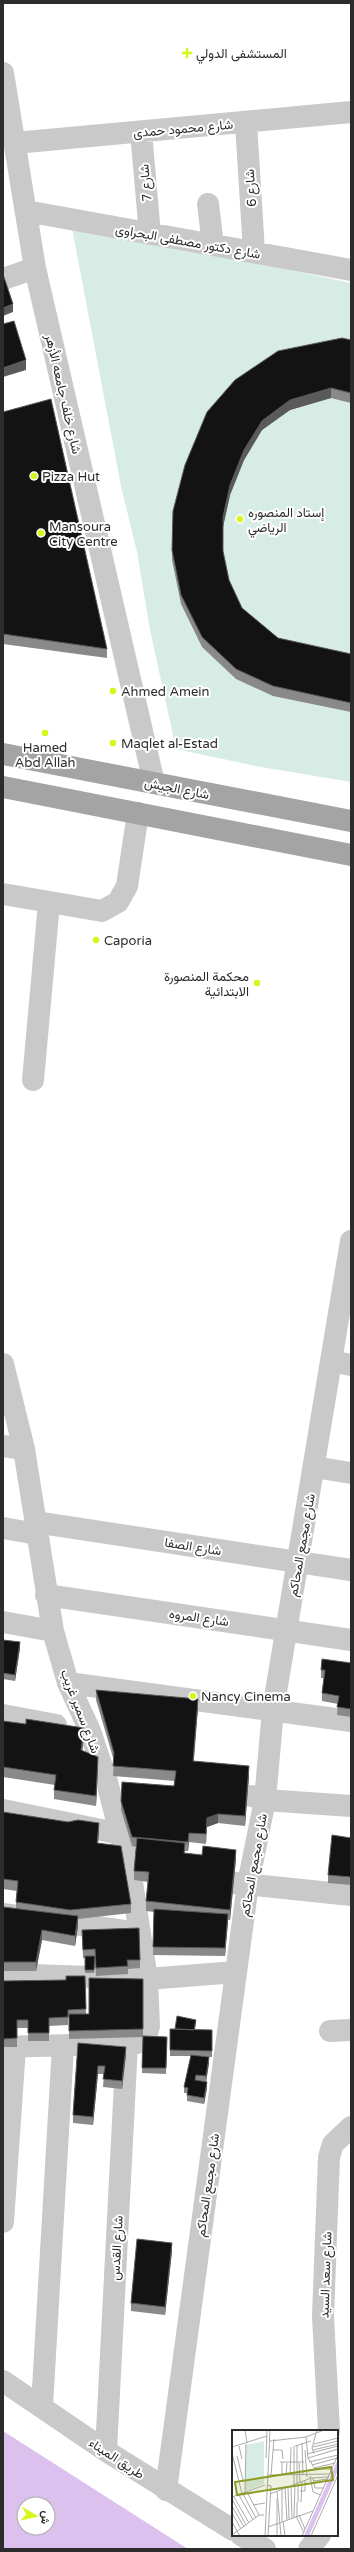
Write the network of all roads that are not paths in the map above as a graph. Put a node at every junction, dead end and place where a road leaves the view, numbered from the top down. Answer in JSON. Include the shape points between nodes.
{"nodes":[{"id":1,"x":3,"y":73,"type":"edge"},
{"id":2,"x":351,"y":112,"type":"edge"},
{"id":3,"x":246,"y":123,"type":"junction"},
{"id":4,"x":141,"y":132,"type":"junction"},
{"id":5,"x":15,"y":143,"type":"junction"},
{"id":6,"x":11,"y":169,"type":"edge"},
{"id":7,"x":208,"y":204,"type":"dead end"},
{"id":8,"x":26,"y":211,"type":"junction"},
{"id":9,"x":150,"y":234,"type":"junction"},
{"id":10,"x":213,"y":245,"type":"junction"},
{"id":11,"x":254,"y":252,"type":"junction"},
{"id":12,"x":35,"y":268,"type":"junction"},
{"id":13,"x":351,"y":270,"type":"edge"},
{"id":14,"x":3,"y":279,"type":"edge"},
{"id":15,"x":3,"y":754,"type":"edge"},
{"id":16,"x":154,"y":783,"type":"junction"},
{"id":17,"x":3,"y":787,"type":"edge"},
{"id":18,"x":138,"y":813,"type":"junction"},
{"id":19,"x":351,"y":821,"type":"edge"},
{"id":20,"x":351,"y":855,"type":"edge"},
{"id":21,"x":3,"y":894,"type":"edge"},
{"id":22,"x":49,"y":903,"type":"junction"},
{"id":23,"x":33,"y":1080,"type":"dead end"},
{"id":24,"x":351,"y":1243,"type":"edge"},
{"id":25,"x":341,"y":1363,"type":"edge"},
{"id":26,"x":3,"y":1367,"type":"edge"},
{"id":27,"x":13,"y":1447,"type":"edge"},
{"id":28,"x":314,"y":1467,"type":"junction"},
{"id":29,"x":351,"y":1473,"type":"edge"},
{"id":30,"x":3,"y":1528,"type":"edge"},
{"id":31,"x":36,"y":1528,"type":"junction"},
{"id":32,"x":298,"y":1562,"type":"junction"},
{"id":33,"x":351,"y":1570,"type":"edge"},
{"id":34,"x":46,"y":1595,"type":"junction"},
{"id":35,"x":3,"y":1622,"type":"edge"},
{"id":36,"x":286,"y":1630,"type":"junction"},
{"id":37,"x":53,"y":1631,"type":"junction"},
{"id":38,"x":351,"y":1640,"type":"edge"},
{"id":39,"x":68,"y":1683,"type":"junction"},
{"id":40,"x":273,"y":1710,"type":"junction"},
{"id":41,"x":3,"y":1714,"type":"edge"},
{"id":42,"x":351,"y":1721,"type":"edge"},
{"id":43,"x":90,"y":1731,"type":"junction"},
{"id":44,"x":259,"y":1798,"type":"junction"},
{"id":45,"x":351,"y":1806,"type":"edge"},
{"id":46,"x":3,"y":1810,"type":"edge"},
{"id":47,"x":121,"y":1834,"type":"junction"},
{"id":48,"x":131,"y":1876,"type":"junction"},
{"id":49,"x":154,"y":1878,"type":"edge"},
{"id":50,"x":217,"y":1882,"type":"edge"},
{"id":51,"x":248,"y":1884,"type":"junction"},
{"id":52,"x":351,"y":1895,"type":"edge"},
{"id":53,"x":3,"y":1914,"type":"edge"},
{"id":54,"x":139,"y":1933,"type":"junction"},
{"id":55,"x":236,"y":1972,"type":"junction"},
{"id":56,"x":3,"y":1974,"type":"edge"},
{"id":57,"x":147,"y":1979,"type":"junction"},
{"id":58,"x":127,"y":2044,"type":"junction"},
{"id":59,"x":63,"y":2046,"type":"junction"},
{"id":60,"x":9,"y":2047,"type":"edge"},
{"id":61,"x":351,"y":2127,"type":"edge"},
{"id":62,"x":3,"y":2222,"type":"edge"},
{"id":63,"x":3,"y":2381,"type":"edge"},
{"id":64,"x":42,"y":2406,"type":"junction"},
{"id":65,"x":329,"y":2430,"type":"edge"},
{"id":66,"x":106,"y":2451,"type":"junction"},
{"id":67,"x":166,"y":2490,"type":"junction"},
{"id":68,"x":232,"y":2529,"type":"edge"},
{"id":69,"x":243,"y":2536,"type":"edge"},
{"id":70,"x":319,"y":2536,"type":"edge"},
{"id":71,"x":265,"y":2549,"type":"edge"},
{"id":72,"x":309,"y":2549,"type":"edge"}],
"edges":[{"from":1,"to":5,"type":"street","name":"شارع خلف جامعه الأزهر"},
{"from":2,"to":3,"type":"street","name":"شارع محمود حمدى"},
{"from":3,"to":4,"type":"street","name":"شارع محمود حمدى"},
{"from":3,"to":11,"type":"street","name":"شارع 6"},
{"from":4,"to":5,"type":"street","name":"شارع محمود حمدى"},
{"from":4,"to":9,"type":"street","name":"شارع 7"},
{"from":5,"to":6,"type":"street","name":"شارع خلف جامعه الأزهر"},
{"from":6,"to":8,"type":"street","name":"شارع خلف جامعه الأزهر"},
{"from":7,"to":10,"type":"street"},
{"from":8,"to":9,"type":"street","name":"شارع دكتور مصطفى البحراوى"},
{"from":8,"to":12,"type":"street","name":"شارع خلف جامعه الأزهر"},
{"from":9,"to":10,"type":"street","name":"شارع دكتور مصطفى البحراوى"},
{"from":10,"to":11,"type":"street","name":"شارع دكتور مصطفى البحراوى"},
{"from":11,"to":13,"type":"street","name":"شارع دكتور مصطفى البحراوى"},
{"from":12,"to":14,"type":"street"},
{"from":12,"to":16,"type":"street","name":"شارع خلف جامعه الأزهر"},
{"from":15,"to":16,"type":"main road","name":"شارع الجيش"},
{"from":16,"to":19,"type":"main road","name":"شارع الجيش"},
{"from":17,"to":18,"type":"main road"},
{"from":18,"to":20,"type":"main road"},
{"from":18,"to":22,"type":"street","via":[[127,886],[118,902],[102,911]]},
{"from":21,"to":22,"type":"street"},
{"from":22,"to":23,"type":"street"},
{"from":24,"to":25,"type":"street","name":"شارع مجمع المحاكم"},
{"from":25,"to":28,"type":"street","name":"شارع مجمع المحاكم"},
{"from":26,"to":27,"type":"street","name":"شارع سمير غريب"},
{"from":27,"to":31,"type":"street","name":"شارع سمير غريب"},
{"from":28,"to":29,"type":"street"},
{"from":28,"to":32,"type":"street","name":"شارع مجمع المحاكم"},
{"from":30,"to":31,"type":"street","name":"شارع الصفا"},
{"from":31,"to":32,"type":"street","name":"شارع الصفا"},
{"from":31,"to":34,"type":"street","name":"شارع سمير غريب"},
{"from":32,"to":33,"type":"street","name":"شارع الصفا"},
{"from":32,"to":36,"type":"street","name":"شارع مجمع المحاكم"},
{"from":34,"to":36,"type":"street","name":"شارع المروه"},
{"from":34,"to":37,"type":"street","name":"شارع سمير غريب"},
{"from":35,"to":37,"type":"street"},
{"from":36,"to":38,"type":"street","name":"شارع المروه"},
{"from":36,"to":40,"type":"street","name":"شارع مجمع المحاكم"},
{"from":37,"to":39,"type":"street","name":"شارع سمير غريب"},
{"from":39,"to":40,"type":"street"},
{"from":39,"to":43,"type":"street","name":"شارع سمير غريب"},
{"from":40,"to":42,"type":"street"},
{"from":40,"to":44,"type":"street","name":"شارع مجمع المحاكم"},
{"from":41,"to":43,"type":"street"},
{"from":43,"to":47,"type":"street","name":"شارع سمير غريب"},
{"from":44,"to":45,"type":"street"},
{"from":44,"to":51,"type":"street","name":"شارع مجمع المحاكم"},
{"from":46,"to":47,"type":"street"},
{"from":47,"to":48,"type":"street","name":"شارع سمير غريب"},
{"from":48,"to":49,"type":"street"},
{"from":48,"to":54,"type":"street","name":"شارع سمير غريب"},
{"from":50,"to":51,"type":"street"},
{"from":51,"to":52,"type":"street"},
{"from":51,"to":55,"type":"street","name":"شارع مجمع المحاكم"},
{"from":53,"to":54,"type":"street"},
{"from":54,"to":57,"type":"street","name":"شارع سمير غريب"},
{"from":55,"to":57,"type":"street"},
{"from":55,"to":67,"type":"street","name":"شارع مجمع المحاكم"},
{"from":56,"to":57,"type":"street"},
{"from":57,"to":58,"type":"street","name":"شارع سمير غريب","via":[[148,2032],[146,2037],[137,2043]]},
{"from":58,"to":59,"type":"street","name":"شارع سمير غريب"},
{"from":58,"to":66,"type":"street","name":"شارع القدس"},
{"from":59,"to":60,"type":"street","name":"شارع سمير غريب"},
{"from":59,"to":64,"type":"street"},
{"from":60,"to":62,"type":"street"},
{"from":61,"to":65,"type":"street","name":"شارع سعد السيد","via":[[333,2144],[329,2156],[323,2316]]},
{"from":63,"to":64,"type":"street","name":"طريق الميناء"},
{"from":64,"to":66,"type":"street","name":"طريق الميناء"},
{"from":66,"to":67,"type":"street","name":"طريق الميناء"},
{"from":67,"to":68,"type":"street","name":"طريق الميناء"},
{"from":69,"to":71,"type":"street"},
{"from":70,"to":72,"type":"street"}]}
